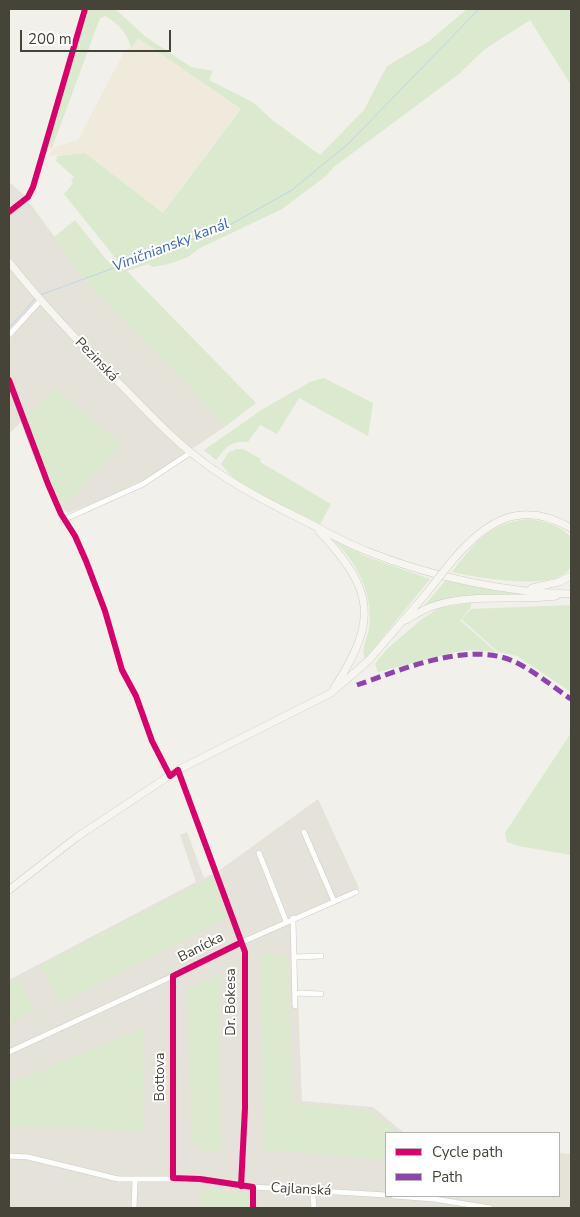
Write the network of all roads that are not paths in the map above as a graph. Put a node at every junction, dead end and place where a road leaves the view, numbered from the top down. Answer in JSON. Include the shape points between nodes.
{"nodes":[{"id":1,"x":44,"y":150,"type":"dead end"},
{"id":2,"x":9,"y":212,"type":"edge"},
{"id":3,"x":9,"y":262,"type":"edge"},
{"id":4,"x":38,"y":298,"type":"junction"},
{"id":5,"x":9,"y":335,"type":"edge"},
{"id":6,"x":9,"y":380,"type":"edge"},
{"id":7,"x":11,"y":391,"type":"edge"},
{"id":8,"x":190,"y":452,"type":"junction"},
{"id":9,"x":37,"y":457,"type":"dead end"},
{"id":10,"x":63,"y":520,"type":"dead end"},
{"id":11,"x":315,"y":527,"type":"junction"},
{"id":12,"x":569,"y":527,"type":"edge"},
{"id":13,"x":571,"y":576,"type":"edge"},
{"id":14,"x":524,"y":590,"type":"junction"},
{"id":15,"x":570,"y":594,"type":"edge"},
{"id":16,"x":402,"y":623,"type":"junction"},
{"id":17,"x":331,"y":692,"type":"junction"},
{"id":18,"x":178,"y":770,"type":"junction"},
{"id":19,"x":304,"y":832,"type":"dead end"},
{"id":20,"x":259,"y":853,"type":"dead end"},
{"id":21,"x":9,"y":890,"type":"edge"},
{"id":22,"x":356,"y":892,"type":"dead end"},
{"id":23,"x":334,"y":901,"type":"junction"},
{"id":24,"x":293,"y":918,"type":"junction"},
{"id":25,"x":286,"y":921,"type":"junction"},
{"id":26,"x":240,"y":942,"type":"junction"},
{"id":27,"x":321,"y":956,"type":"dead end"},
{"id":28,"x":294,"y":957,"type":"junction"},
{"id":29,"x":173,"y":976,"type":"junction"},
{"id":30,"x":295,"y":993,"type":"junction"},
{"id":31,"x":321,"y":994,"type":"dead end"},
{"id":32,"x":295,"y":1006,"type":"dead end"},
{"id":33,"x":9,"y":1052,"type":"edge"},
{"id":34,"x":9,"y":1156,"type":"edge"},
{"id":35,"x":173,"y":1178,"type":"junction"},
{"id":36,"x":135,"y":1180,"type":"junction"},
{"id":37,"x":241,"y":1186,"type":"junction"},
{"id":38,"x":253,"y":1187,"type":"junction"},
{"id":39,"x":385,"y":1195,"type":"edge"},
{"id":40,"x":313,"y":1196,"type":"dead end"},
{"id":41,"x":407,"y":1197,"type":"edge"},
{"id":42,"x":134,"y":1208,"type":"edge"},
{"id":43,"x":253,"y":1208,"type":"edge"},
{"id":44,"x":314,"y":1208,"type":"edge"},
{"id":45,"x":490,"y":1208,"type":"edge"}],
"edges":[{"from":1,"to":2,"type":"street","via":[[28,197]]},
{"from":3,"to":4,"type":"main road","name":"Pezinská"},
{"from":4,"to":5,"type":"street"},
{"from":4,"to":8,"type":"main road","name":"Pezinská","via":[[121,386]]},
{"from":6,"to":7,"type":"street"},
{"from":7,"to":9,"type":"street","via":[[18,401]]},
{"from":8,"to":10,"type":"street","via":[[143,484]]},
{"from":8,"to":11,"type":"main road","name":"Pezinská","via":[[258,498]]},
{"from":11,"to":14,"type":"main road","name":"Pezinská","via":[[369,552],[410,566],[454,578]]},
{"from":11,"to":17,"type":"main road","via":[[349,564],[364,607],[358,648]]},
{"from":12,"to":16,"type":"main road","bridge":true,"via":[[536,515],[506,518],[480,531]]},
{"from":13,"to":14,"type":"main road"},
{"from":14,"to":15,"type":"main road","name":"Pezinská"},
{"from":15,"to":16,"type":"main road","via":[[446,602]]},
{"from":16,"to":17,"type":"main road","via":[[361,669]]},
{"from":17,"to":18,"type":"main road"},
{"from":18,"to":21,"type":"main road","via":[[77,837]]},
{"from":18,"to":26,"type":"street","name":"Dr. Bokesa"},
{"from":19,"to":23,"type":"street"},
{"from":20,"to":25,"type":"street"},
{"from":22,"to":23,"type":"street","name":"Banícka"},
{"from":23,"to":24,"type":"street","name":"Banícka"},
{"from":24,"to":25,"type":"street","name":"Banícka"},
{"from":24,"to":28,"type":"street"},
{"from":25,"to":26,"type":"street","name":"Banícka"},
{"from":26,"to":29,"type":"street","name":"Banícka"},
{"from":26,"to":37,"type":"street","name":"Dr. Bokesa","via":[[245,952],[245,1108]]},
{"from":27,"to":28,"type":"street"},
{"from":28,"to":30,"type":"street"},
{"from":29,"to":33,"type":"street","name":"Banícka"},
{"from":29,"to":35,"type":"street","name":"Bottova"},
{"from":30,"to":31,"type":"street"},
{"from":30,"to":32,"type":"street"},
{"from":34,"to":36,"type":"street","name":"Cajlanská","via":[[28,1157],[110,1178]]},
{"from":35,"to":36,"type":"street","name":"Cajlanská"},
{"from":35,"to":37,"type":"street","name":"Cajlanská"},
{"from":36,"to":42,"type":"street"},
{"from":37,"to":38,"type":"street","name":"Cajlanská"},
{"from":38,"to":39,"type":"street","name":"Cajlanská"},
{"from":38,"to":43,"type":"street"},
{"from":40,"to":44,"type":"street"},
{"from":41,"to":45,"type":"street"}]}
